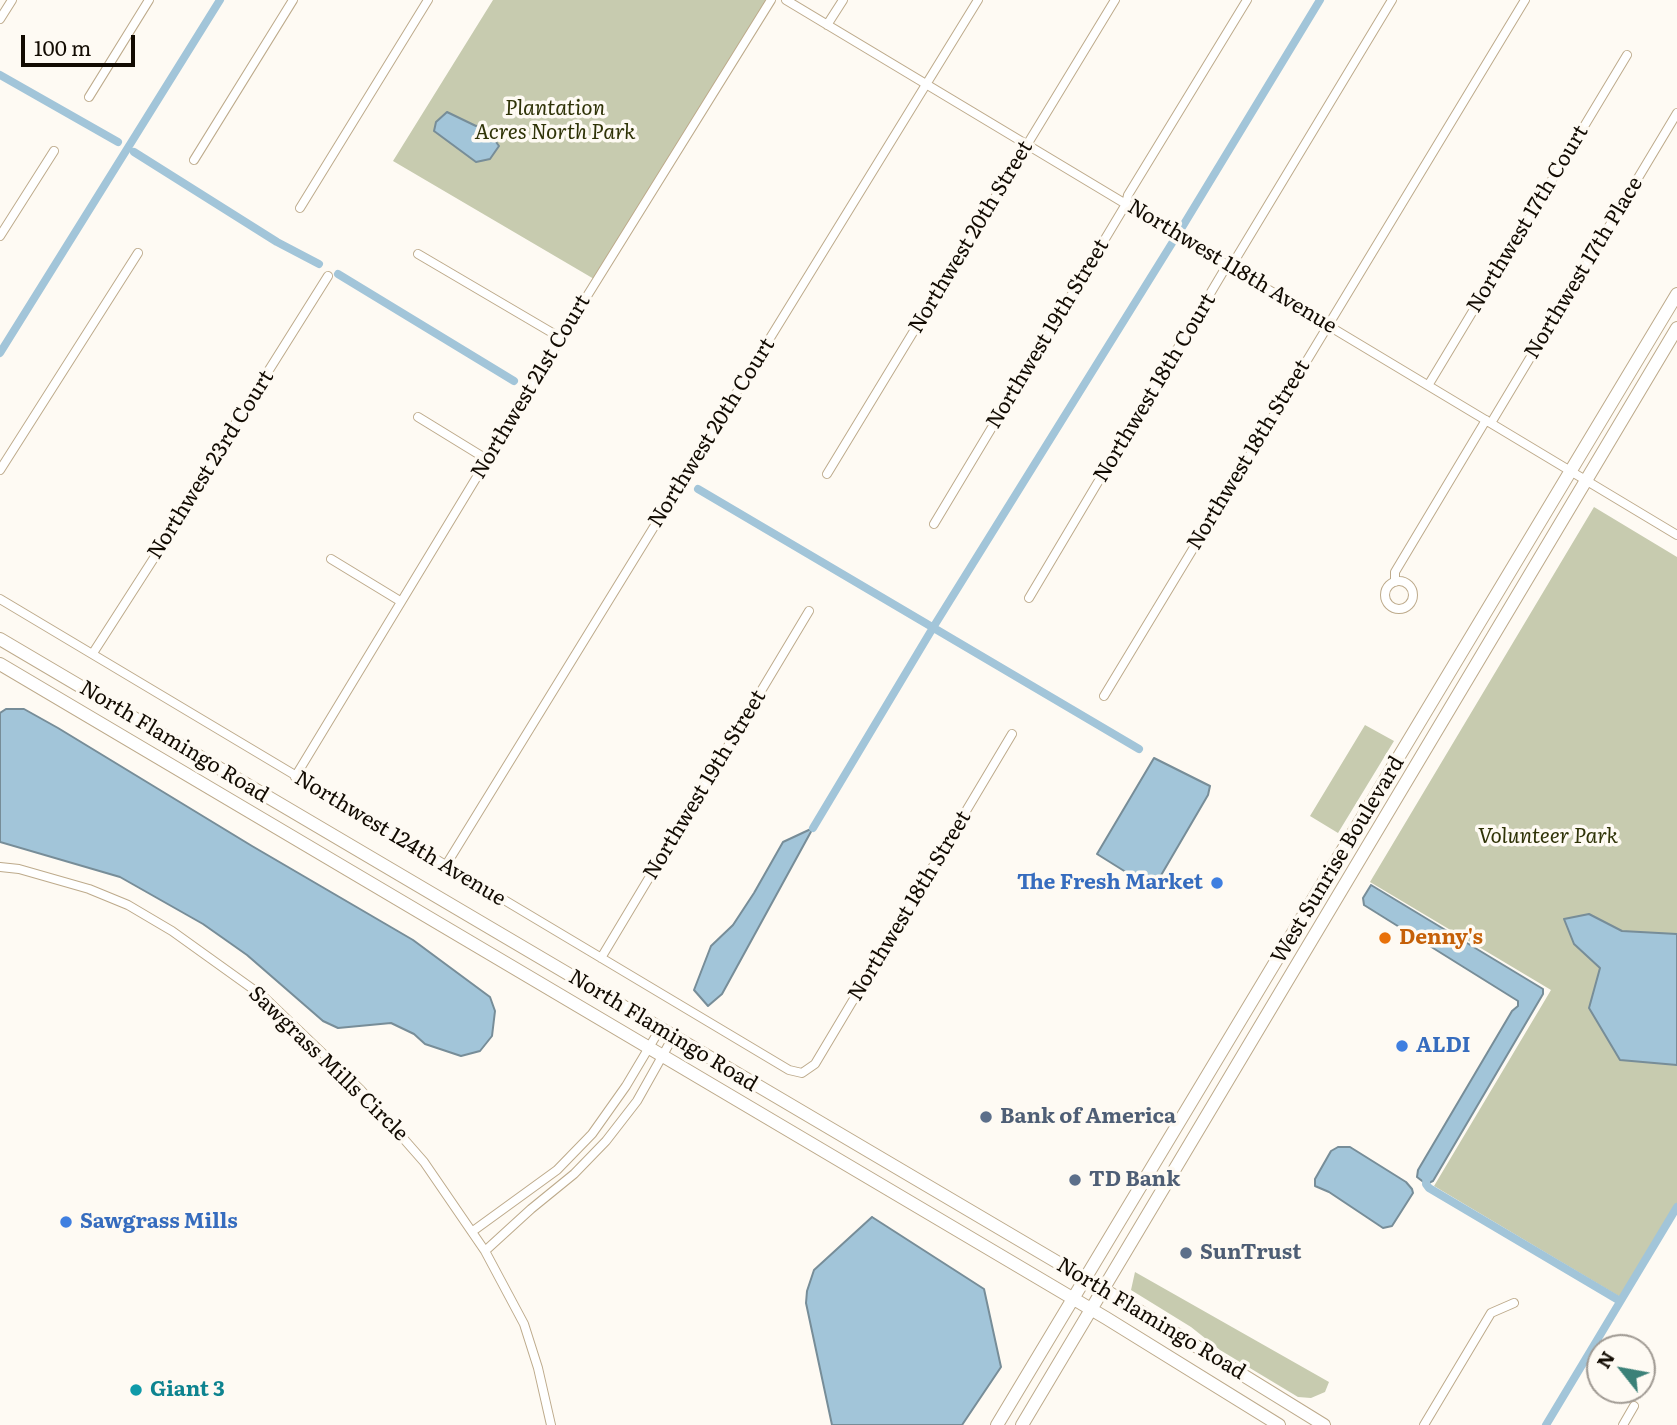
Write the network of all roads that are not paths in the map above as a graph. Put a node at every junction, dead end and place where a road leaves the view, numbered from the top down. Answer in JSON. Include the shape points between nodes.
{"nodes":[{"id":1,"x":12,"y":0,"type":"edge"},
{"id":2,"x":149,"y":0,"type":"edge"},
{"id":3,"x":293,"y":0,"type":"edge"},
{"id":4,"x":428,"y":0,"type":"edge"},
{"id":5,"x":771,"y":0,"type":"edge"},
{"id":6,"x":786,"y":0,"type":"edge"},
{"id":7,"x":843,"y":0,"type":"edge"},
{"id":8,"x":978,"y":0,"type":"edge"},
{"id":9,"x":1115,"y":0,"type":"edge"},
{"id":10,"x":1247,"y":0,"type":"edge"},
{"id":11,"x":1392,"y":0,"type":"edge"},
{"id":12,"x":1525,"y":0,"type":"edge"},
{"id":13,"x":0,"y":19,"type":"edge"},
{"id":14,"x":827,"y":25,"type":"junction"},
{"id":15,"x":1627,"y":55,"type":"dead end"},
{"id":16,"x":926,"y":84,"type":"junction"},
{"id":17,"x":89,"y":97,"type":"dead end"},
{"id":18,"x":1677,"y":113,"type":"edge"},
{"id":19,"x":1027,"y":144,"type":"junction"},
{"id":20,"x":54,"y":151,"type":"dead end"},
{"id":21,"x":194,"y":160,"type":"dead end"},
{"id":22,"x":1126,"y":204,"type":"junction"},
{"id":23,"x":300,"y":208,"type":"dead end"},
{"id":24,"x":0,"y":236,"type":"edge"},
{"id":25,"x":138,"y":253,"type":"dead end"},
{"id":26,"x":418,"y":254,"type":"dead end"},
{"id":27,"x":1229,"y":265,"type":"junction"},
{"id":28,"x":328,"y":276,"type":"dead end"},
{"id":29,"x":1677,"y":294,"type":"edge"},
{"id":30,"x":1328,"y":325,"type":"junction"},
{"id":31,"x":1677,"y":328,"type":"edge"},
{"id":32,"x":561,"y":338,"type":"junction"},
{"id":33,"x":1429,"y":384,"type":"junction"},
{"id":34,"x":418,"y":417,"type":"dead end"},
{"id":35,"x":1488,"y":421,"type":"junction"},
{"id":36,"x":488,"y":460,"type":"junction"},
{"id":37,"x":0,"y":470,"type":"edge"},
{"id":38,"x":1571,"y":471,"type":"junction"},
{"id":39,"x":827,"y":474,"type":"dead end"},
{"id":40,"x":1587,"y":480,"type":"junction"},
{"id":41,"x":934,"y":524,"type":"dead end"},
{"id":42,"x":1677,"y":534,"type":"edge"},
{"id":43,"x":331,"y":559,"type":"dead end"},
{"id":44,"x":1395,"y":582,"type":"dead end"},
{"id":45,"x":1029,"y":598,"type":"dead end"},
{"id":46,"x":0,"y":599,"type":"edge"},
{"id":47,"x":400,"y":601,"type":"junction"},
{"id":48,"x":809,"y":611,"type":"dead end"},
{"id":49,"x":0,"y":639,"type":"edge"},
{"id":50,"x":93,"y":653,"type":"junction"},
{"id":51,"x":0,"y":664,"type":"edge"},
{"id":52,"x":1104,"y":696,"type":"dead end"},
{"id":53,"x":1012,"y":734,"type":"dead end"},
{"id":54,"x":295,"y":776,"type":"junction"},
{"id":55,"x":446,"y":865,"type":"junction"},
{"id":56,"x":0,"y":867,"type":"edge"},
{"id":57,"x":601,"y":958,"type":"junction"},
{"id":58,"x":660,"y":1029,"type":"junction"},
{"id":59,"x":673,"y":1037,"type":"junction"},
{"id":60,"x":649,"y":1048,"type":"junction"},
{"id":61,"x":663,"y":1057,"type":"junction"},
{"id":62,"x":802,"y":1073,"type":"joint"},
{"id":63,"x":473,"y":1231,"type":"junction"},
{"id":64,"x":485,"y":1251,"type":"junction"},
{"id":65,"x":1084,"y":1278,"type":"junction"},
{"id":66,"x":1103,"y":1290,"type":"junction"},
{"id":67,"x":1072,"y":1298,"type":"junction"},
{"id":68,"x":1514,"y":1303,"type":"dead end"},
{"id":69,"x":1091,"y":1309,"type":"junction"},
{"id":70,"x":1634,"y":1406,"type":"dead end"},
{"id":71,"x":551,"y":1425,"type":"edge"},
{"id":72,"x":997,"y":1425,"type":"edge"},
{"id":73,"x":1022,"y":1425,"type":"edge"},
{"id":74,"x":1279,"y":1425,"type":"edge"},
{"id":75,"x":1324,"y":1425,"type":"edge"},
{"id":76,"x":1424,"y":1425,"type":"edge"},
{"id":77,"x":1623,"y":1425,"type":"edge"}],
"edges":[{"from":1,"to":13,"type":"street"},
{"from":2,"to":17,"type":"street"},
{"from":3,"to":21,"type":"street"},
{"from":4,"to":23,"type":"street"},
{"from":5,"to":32,"type":"street","name":"Northwest 21st Court"},
{"from":6,"to":14,"type":"street","name":"Northwest 118th Avenue"},
{"from":7,"to":14,"type":"street"},
{"from":8,"to":16,"type":"street","name":"Northwest 20th Court"},
{"from":9,"to":19,"type":"street","name":"Northwest 20th Street"},
{"from":10,"to":22,"type":"street","name":"Northwest 19th Street"},
{"from":11,"to":27,"type":"street","name":"Northwest 18th Court"},
{"from":12,"to":30,"type":"street","name":"Northwest 18th Street"},
{"from":14,"to":16,"type":"street","name":"Northwest 118th Avenue"},
{"from":15,"to":33,"type":"street","name":"Northwest 17th Court"},
{"from":16,"to":19,"type":"street","name":"Northwest 118th Avenue"},
{"from":16,"to":55,"type":"street","name":"Northwest 20th Court"},
{"from":18,"to":35,"type":"street","name":"Northwest 17th Place"},
{"from":19,"to":22,"type":"street","name":"Northwest 118th Avenue"},
{"from":19,"to":39,"type":"street","name":"Northwest 20th Street"},
{"from":20,"to":24,"type":"street"},
{"from":22,"to":27,"type":"street","name":"Northwest 118th Avenue"},
{"from":22,"to":41,"type":"street","name":"Northwest 19th Street"},
{"from":25,"to":37,"type":"street"},
{"from":26,"to":32,"type":"street"},
{"from":27,"to":30,"type":"street","name":"Northwest 118th Avenue"},
{"from":27,"to":45,"type":"street","name":"Northwest 18th Court"},
{"from":28,"to":50,"type":"street","name":"Northwest 23rd Court"},
{"from":29,"to":38,"type":"highway","name":"West Sunrise Boulevard"},
{"from":30,"to":33,"type":"street","name":"Northwest 118th Avenue"},
{"from":30,"to":52,"type":"street","name":"Northwest 18th Street"},
{"from":31,"to":40,"type":"highway","name":"West Sunrise Boulevard"},
{"from":32,"to":36,"type":"street","name":"Northwest 21st Court"},
{"from":33,"to":35,"type":"street","name":"Northwest 118th Avenue"},
{"from":34,"to":36,"type":"street"},
{"from":35,"to":38,"type":"street","name":"Northwest 118th Avenue"},
{"from":35,"to":44,"type":"street","name":"Northwest 17th Place","via":[[1395,572]]},
{"from":36,"to":47,"type":"street","name":"Northwest 21st Court"},
{"from":38,"to":40,"type":"street","name":"Northwest 118th Avenue"},
{"from":38,"to":65,"type":"highway","name":"West Sunrise Boulevard"},
{"from":40,"to":42,"type":"street","name":"Northwest 118th Avenue"},
{"from":40,"to":66,"type":"highway","name":"West Sunrise Boulevard"},
{"from":43,"to":47,"type":"street"},
{"from":46,"to":50,"type":"street","name":"Northwest 124th Avenue"},
{"from":47,"to":54,"type":"street","name":"Northwest 21st Court"},
{"from":48,"to":57,"type":"street","name":"Northwest 19th Street"},
{"from":49,"to":58,"type":"highway","name":"North Flamingo Road"},
{"from":50,"to":54,"type":"street","name":"Northwest 124th Avenue"},
{"from":51,"to":60,"type":"highway","name":"North Flamingo Road"},
{"from":53,"to":62,"type":"street","name":"Northwest 18th Street","via":[[815,1064]]},
{"from":54,"to":55,"type":"street","name":"Northwest 124th Avenue"},
{"from":55,"to":57,"type":"street","name":"Northwest 124th Avenue"},
{"from":56,"to":63,"type":"street","name":"Sawgrass Mills Circle","via":[[69,883],[128,905],[253,988],[360,1089],[410,1144]]},
{"from":57,"to":62,"type":"street","name":"Northwest 124th Avenue","via":[[789,1070]]},
{"from":58,"to":59,"type":"highway","name":"North Flamingo Road"},
{"from":58,"to":60,"type":"street"},
{"from":59,"to":61,"type":"street"},
{"from":59,"to":65,"type":"highway","name":"North Flamingo Road"},
{"from":60,"to":61,"type":"highway","name":"North Flamingo Road"},
{"from":60,"to":63,"type":"street","via":[[592,1134],[557,1170]]},
{"from":61,"to":64,"type":"street","via":[[606,1141]]},
{"from":61,"to":67,"type":"highway","name":"North Flamingo Road"},
{"from":63,"to":64,"type":"street","name":"Sawgrass Mills Circle"},
{"from":64,"to":71,"type":"street","name":"Sawgrass Mills Circle","via":[[524,1324]]},
{"from":65,"to":66,"type":"highway","name":"North Flamingo Road"},
{"from":65,"to":67,"type":"highway","name":"West Sunrise Boulevard"},
{"from":66,"to":69,"type":"highway","name":"West Sunrise Boulevard"},
{"from":66,"to":75,"type":"highway","name":"North Flamingo Road"},
{"from":67,"to":69,"type":"highway","name":"North Flamingo Road"},
{"from":67,"to":72,"type":"highway","name":"West Sunrise Boulevard"},
{"from":68,"to":76,"type":"street","via":[[1491,1313]]},
{"from":69,"to":73,"type":"highway","name":"West Sunrise Boulevard"},
{"from":69,"to":74,"type":"highway","name":"North Flamingo Road"},
{"from":70,"to":77,"type":"street"}]}
